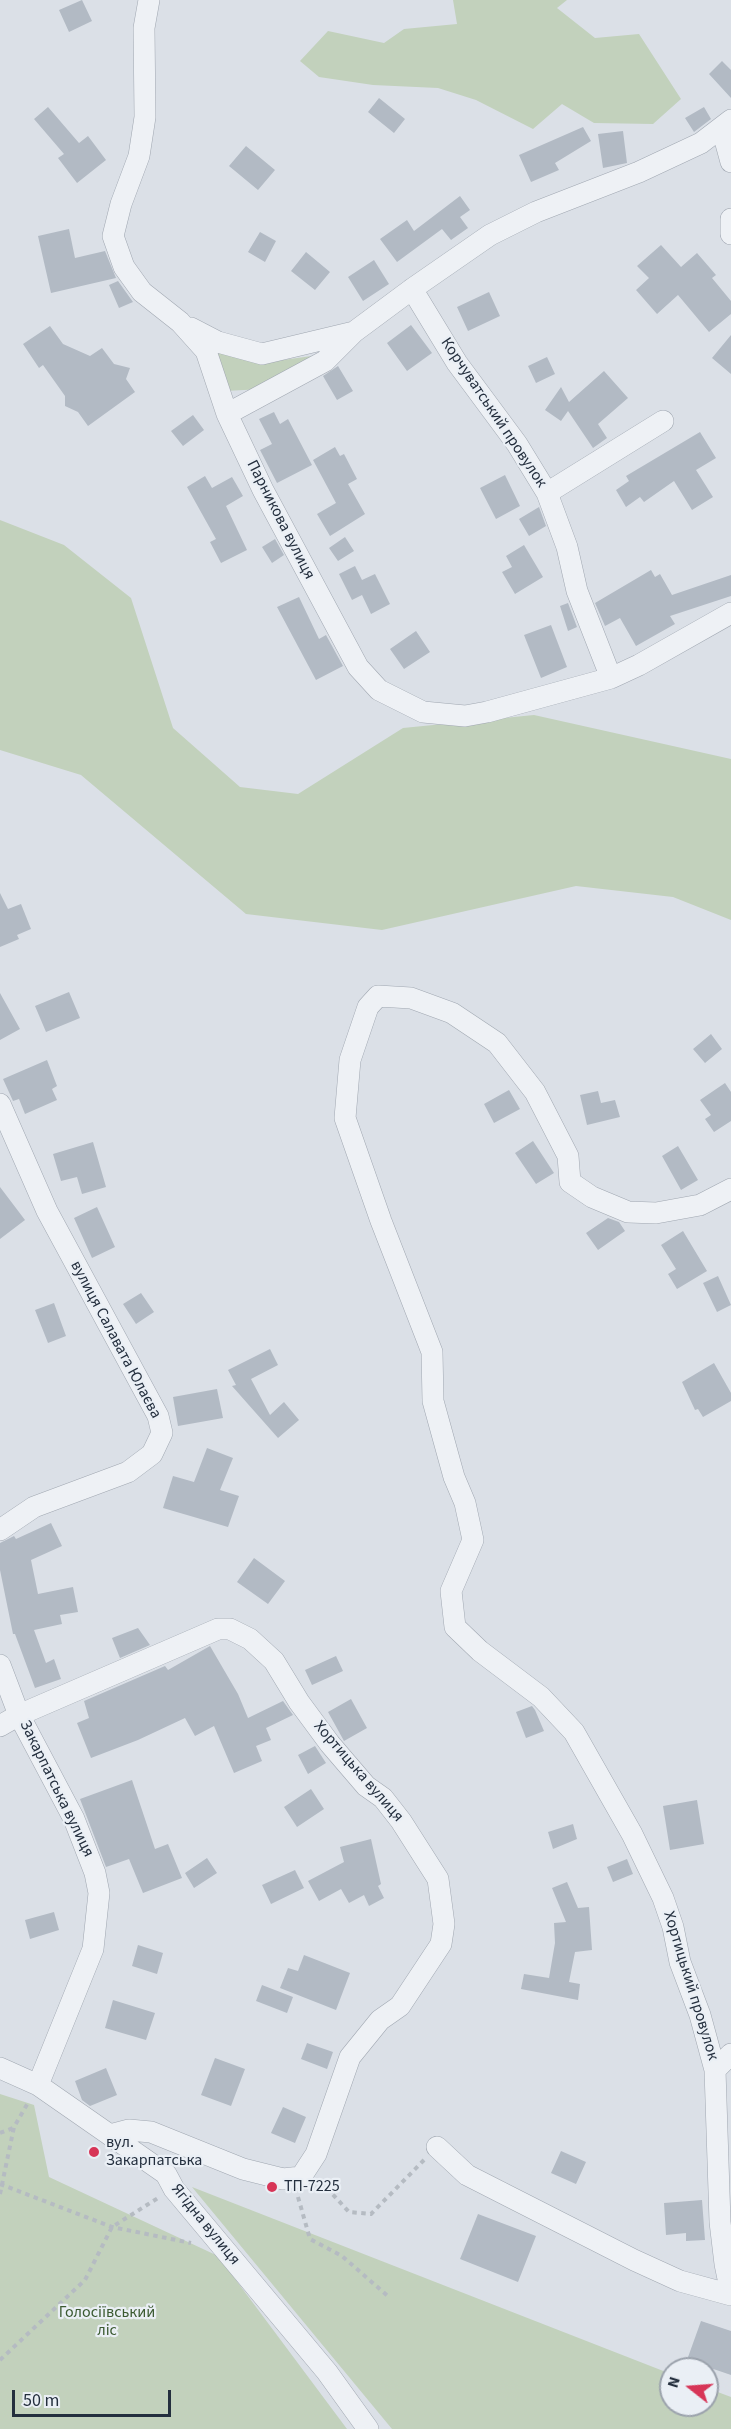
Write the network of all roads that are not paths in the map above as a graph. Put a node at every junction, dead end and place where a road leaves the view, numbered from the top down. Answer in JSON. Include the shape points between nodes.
{"nodes":[{"id":1,"x":149,"y":0,"type":"edge"},
{"id":2,"x":726,"y":124,"type":"edge"},
{"id":3,"x":731,"y":162,"type":"edge"},
{"id":4,"x":731,"y":219,"type":"edge"},
{"id":5,"x":731,"y":234,"type":"edge"},
{"id":6,"x":412,"y":289,"type":"junction"},
{"id":7,"x":180,"y":322,"type":"junction"},
{"id":8,"x":354,"y":332,"type":"junction"},
{"id":9,"x":227,"y":414,"type":"junction"},
{"id":10,"x":663,"y":421,"type":"dead end"},
{"id":11,"x":547,"y":493,"type":"junction"},
{"id":12,"x":731,"y":614,"type":"edge"},
{"id":13,"x":611,"y":678,"type":"junction"},
{"id":14,"x":0,"y":1104,"type":"edge"},
{"id":15,"x":731,"y":1190,"type":"edge"},
{"id":16,"x":0,"y":1530,"type":"edge"},
{"id":17,"x":0,"y":1665,"type":"edge"},
{"id":18,"x":19,"y":1715,"type":"junction"},
{"id":19,"x":0,"y":1726,"type":"edge"},
{"id":20,"x":731,"y":2054,"type":"edge"},
{"id":21,"x":0,"y":2068,"type":"edge"},
{"id":22,"x":715,"y":2070,"type":"junction"},
{"id":23,"x":38,"y":2085,"type":"junction"},
{"id":24,"x":111,"y":2135,"type":"junction"},
{"id":25,"x":437,"y":2147,"type":"road end"},
{"id":26,"x":731,"y":2294,"type":"edge"},
{"id":27,"x":368,"y":2429,"type":"edge"}],
"edges":[{"from":1,"to":7,"type":"street","name":"Парникова вулиця","via":[[144,28],[145,117],[139,156],[113,236],[124,267],[142,292]]},
{"from":2,"to":3,"type":"street"},
{"from":2,"to":6,"type":"street","via":[[701,143],[490,235]]},
{"from":4,"to":5,"type":"street"},
{"from":6,"to":8,"type":"street"},
{"from":6,"to":11,"type":"street","name":"Корчуватський провулок","via":[[457,363],[517,444]]},
{"from":7,"to":8,"type":"street","via":[[218,342],[262,354]]},
{"from":7,"to":9,"type":"street","name":"Парникова вулиця","via":[[206,351]]},
{"from":8,"to":9,"type":"street","via":[[325,361]]},
{"from":9,"to":13,"type":"street","name":"Парникова вулиця","via":[[332,621],[358,667],[379,690],[423,712],[465,716]]},
{"from":10,"to":11,"type":"street"},
{"from":11,"to":13,"type":"street","name":"Корчуватський провулок","via":[[567,547],[577,591]]},
{"from":12,"to":13,"type":"street","name":"Парникова вулиця"},
{"from":14,"to":16,"type":"street","name":"вулиця Салавата Юлаєва","via":[[47,1211],[158,1416],[162,1433],[152,1454],[128,1472],[34,1507]]},
{"from":15,"to":22,"type":"street","name":"Хортицький провулок","via":[[700,1205],[656,1213],[628,1212],[592,1197],[570,1182],[568,1156],[535,1092],[496,1043],[452,1013],[411,998],[378,996],[368,1007],[350,1060],[345,1118],[432,1352],[433,1401],[473,1540],[451,1591],[455,1627],[541,1697],[574,1732],[663,1898]]},
{"from":17,"to":18,"type":"street","name":"Закарпатська вулиця"},
{"from":18,"to":19,"type":"street"},
{"from":18,"to":23,"type":"street","name":"Закарпатська вулиця","via":[[74,1819],[99,1893],[93,1949]]},
{"from":18,"to":24,"type":"street","name":"Хортицька вулиця","via":[[218,1629],[230,1629],[250,1639],[274,1661],[330,1743],[401,1821],[438,1879],[444,1924],[441,1944],[400,2006],[380,2020],[350,2057],[316,2154],[301,2177],[284,2179],[243,2169],[151,2132],[129,2130]]},
{"from":20,"to":22,"type":"street"},
{"from":21,"to":23,"type":"street","name":"Ягідна вулиця"},
{"from":22,"to":26,"type":"street","name":"Хортицький провулок","via":[[720,2222]]},
{"from":23,"to":24,"type":"street","name":"Ягідна вулиця"},
{"from":24,"to":27,"type":"street","name":"Ягідна вулиця","via":[[166,2174],[174,2189],[327,2372]]},
{"from":25,"to":26,"type":"street","via":[[466,2175],[634,2260],[680,2281]]}]}
